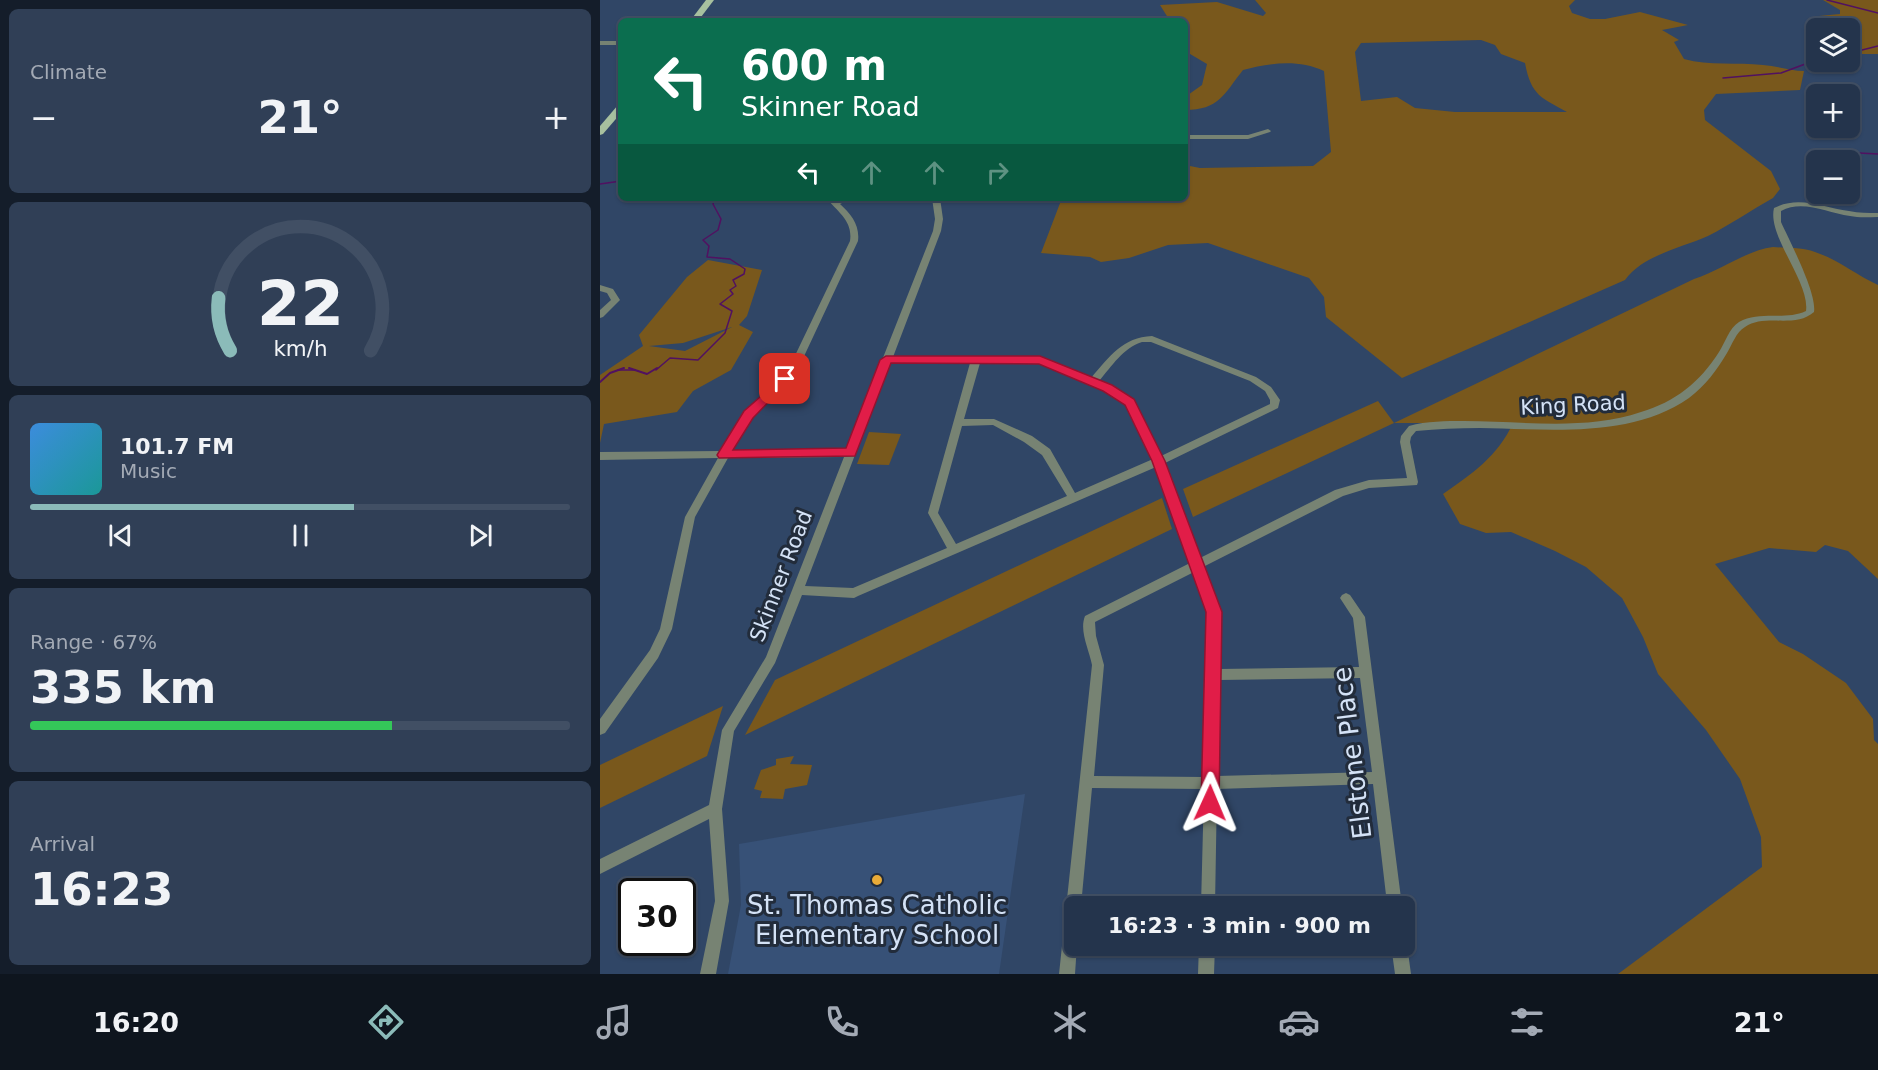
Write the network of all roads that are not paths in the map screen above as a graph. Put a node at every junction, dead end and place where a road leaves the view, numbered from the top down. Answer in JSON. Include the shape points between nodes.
{"nodes":[{"id":1,"x":710,"y":0,"type":"edge"},
{"id":2,"x":696,"y":18,"type":"edge"},
{"id":3,"x":600,"y":44,"type":"edge"},
{"id":4,"x":618,"y":44,"type":"edge"},
{"id":5,"x":618,"y":111,"type":"edge"},
{"id":6,"x":1268,"y":131,"type":"dead end"},
{"id":7,"x":600,"y":132,"type":"edge"},
{"id":8,"x":1188,"y":136,"type":"edge"},
{"id":9,"x":833,"y":201,"type":"edge"},
{"id":10,"x":936,"y":201,"type":"edge"},
{"id":11,"x":1878,"y":215,"type":"edge"},
{"id":12,"x":600,"y":288,"type":"edge"},
{"id":13,"x":600,"y":315,"type":"edge"},
{"id":14,"x":976,"y":359,"type":"junction"},
{"id":15,"x":886,"y":360,"type":"junction"},
{"id":16,"x":1093,"y":382,"type":"junction"},
{"id":17,"x":958,"y":423,"type":"junction"},
{"id":18,"x":851,"y":453,"type":"junction"},
{"id":19,"x":724,"y":455,"type":"junction"},
{"id":20,"x":600,"y":456,"type":"edge"},
{"id":21,"x":1159,"y":461,"type":"junction"},
{"id":22,"x":1073,"y":498,"type":"junction"},
{"id":23,"x":954,"y":550,"type":"junction"},
{"id":24,"x":1198,"y":563,"type":"junction"},
{"id":25,"x":798,"y":590,"type":"junction"},
{"id":26,"x":1346,"y":598,"type":"dead end"},
{"id":27,"x":1367,"y":672,"type":"junction"},
{"id":28,"x":1213,"y":675,"type":"junction"},
{"id":29,"x":600,"y":729,"type":"edge"},
{"id":30,"x":1377,"y":778,"type":"junction"},
{"id":31,"x":1086,"y":783,"type":"junction"},
{"id":32,"x":1210,"y":783,"type":"junction"},
{"id":33,"x":715,"y":809,"type":"junction"},
{"id":34,"x":600,"y":867,"type":"edge"},
{"id":35,"x":1208,"y":896,"type":"edge"},
{"id":36,"x":1394,"y":896,"type":"edge"},
{"id":37,"x":1207,"y":956,"type":"edge"},
{"id":38,"x":1401,"y":956,"type":"edge"},
{"id":39,"x":708,"y":974,"type":"edge"},
{"id":40,"x":1066,"y":974,"type":"edge"},
{"id":41,"x":1206,"y":974,"type":"edge"},
{"id":42,"x":1403,"y":974,"type":"edge"}],
"edges":[{"from":1,"to":2,"type":"main road"},
{"from":3,"to":4,"type":"street"},
{"from":5,"to":7,"type":"main road"},
{"from":6,"to":8,"type":"street","via":[[1248,137]]},
{"from":9,"to":19,"type":"street","via":[[852,222],[854,241],[794,367],[748,414]]},
{"from":10,"to":15,"type":"street","name":"Skinner Road","via":[[937,231]]},
{"from":11,"to":24,"type":"street","name":"King Road","via":[[1798,204],[1777,210],[1776,218],[1809,298],[1809,312],[1799,317],[1752,320],[1739,326],[1717,363],[1690,393],[1641,418],[1604,425],[1413,428],[1405,441],[1413,482],[1369,484],[1339,493]]},
{"from":12,"to":13,"type":"street","via":[[610,291],[616,300]]},
{"from":14,"to":15,"type":"street"},
{"from":14,"to":16,"type":"street","via":[[1040,360]]},
{"from":14,"to":17,"type":"street"},
{"from":15,"to":18,"type":"street","name":"Skinner Road"},
{"from":16,"to":21,"type":"street","via":[[1130,402]]},
{"from":16,"to":21,"type":"street","via":[[1127,343],[1133,339],[1152,339],[1253,379],[1268,389],[1275,400],[1270,410]]},
{"from":17,"to":22,"type":"street","via":[[994,422],[1028,438],[1046,452]]},
{"from":17,"to":23,"type":"street","via":[[933,513]]},
{"from":18,"to":19,"type":"street"},
{"from":18,"to":25,"type":"street","name":"Skinner Road"},
{"from":19,"to":20,"type":"street"},
{"from":19,"to":29,"type":"street","via":[[690,517],[666,628],[654,654]]},
{"from":21,"to":22,"type":"street"},
{"from":21,"to":24,"type":"street"},
{"from":22,"to":23,"type":"street"},
{"from":23,"to":25,"type":"street","via":[[854,593]]},
{"from":24,"to":28,"type":"street","via":[[1214,612]]},
{"from":24,"to":31,"type":"street","via":[[1089,619],[1087,626],[1098,665]]},
{"from":25,"to":33,"type":"street","name":"Skinner Road","via":[[771,659],[728,730]]},
{"from":26,"to":27,"type":"street","name":"Elstone Place","via":[[1359,617]]},
{"from":27,"to":28,"type":"street"},
{"from":27,"to":30,"type":"street","name":"Elstone Place"},
{"from":28,"to":32,"type":"street"},
{"from":30,"to":32,"type":"street"},
{"from":30,"to":36,"type":"street","name":"Elstone Place"},
{"from":31,"to":32,"type":"street"},
{"from":31,"to":40,"type":"street"},
{"from":32,"to":35,"type":"street"},
{"from":33,"to":34,"type":"street"},
{"from":33,"to":39,"type":"street","name":"Skinner Road","via":[[722,901]]},
{"from":37,"to":41,"type":"street"},
{"from":38,"to":42,"type":"street"}]}
